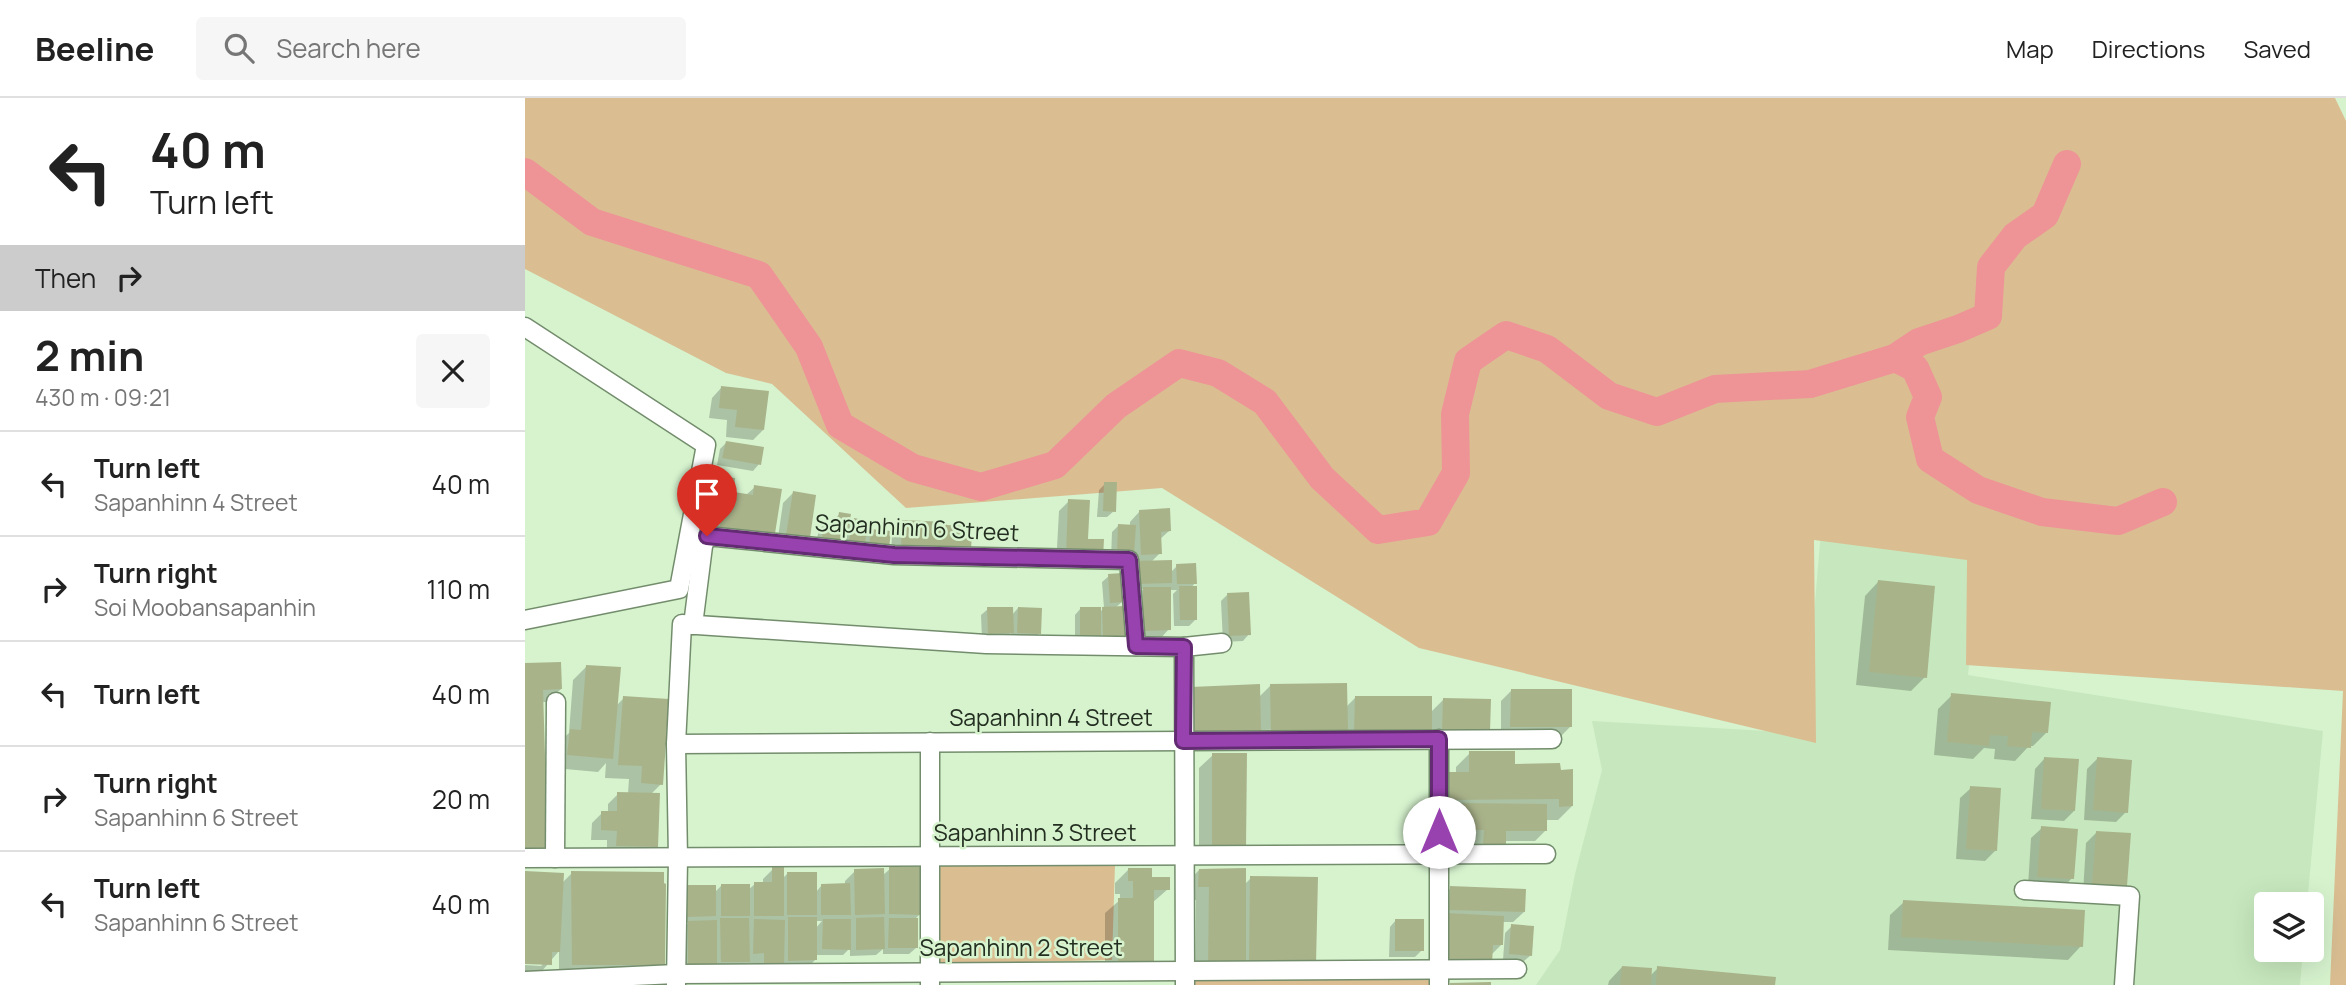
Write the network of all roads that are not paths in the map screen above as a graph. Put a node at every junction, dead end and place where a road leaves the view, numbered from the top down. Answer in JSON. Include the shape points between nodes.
{"nodes":[{"id":1,"x":525,"y":327,"type":"edge"},
{"id":2,"x":525,"y":620,"type":"edge"},
{"id":3,"x":693,"y":625,"type":"junction"},
{"id":4,"x":1222,"y":643,"type":"dead end"},
{"id":5,"x":1136,"y":646,"type":"junction"},
{"id":6,"x":1184,"y":647,"type":"junction"},
{"id":7,"x":556,"y":702,"type":"dead end"},
{"id":8,"x":1439,"y":739,"type":"junction"},
{"id":9,"x":1552,"y":739,"type":"dead end"},
{"id":10,"x":1183,"y":741,"type":"junction"},
{"id":11,"x":930,"y":742,"type":"junction"},
{"id":12,"x":676,"y":744,"type":"junction"},
{"id":13,"x":1546,"y":854,"type":"dead end"},
{"id":14,"x":1439,"y":855,"type":"junction"},
{"id":15,"x":1183,"y":856,"type":"junction"},
{"id":16,"x":929,"y":857,"type":"junction"},
{"id":17,"x":525,"y":858,"type":"edge"},
{"id":18,"x":555,"y":858,"type":"junction"},
{"id":19,"x":678,"y":858,"type":"junction"},
{"id":20,"x":2024,"y":890,"type":"dead end"},
{"id":21,"x":1517,"y":969,"type":"dead end"},
{"id":22,"x":1439,"y":977,"type":"edge"},
{"id":23,"x":1185,"y":978,"type":"edge"},
{"id":24,"x":676,"y":979,"type":"edge"},
{"id":25,"x":930,"y":979,"type":"edge"},
{"id":26,"x":525,"y":981,"type":"edge"},
{"id":27,"x":2124,"y":985,"type":"edge"}],
"edges":[{"from":1,"to":2,"type":"street","via":[[706,445],[679,589]]},
{"from":3,"to":5,"type":"street","via":[[986,644]]},
{"from":3,"to":5,"type":"street","name":"Sapanhinn 6 Street","via":[[707,536],[894,555],[1129,560]]},
{"from":3,"to":12,"type":"street","via":[[682,624]]},
{"from":4,"to":6,"type":"street"},
{"from":5,"to":6,"type":"street"},
{"from":6,"to":10,"type":"street"},
{"from":7,"to":18,"type":"street"},
{"from":8,"to":9,"type":"street","name":"Sapanhinn 4 Street"},
{"from":8,"to":10,"type":"street","name":"Sapanhinn 4 Street"},
{"from":8,"to":14,"type":"street"},
{"from":10,"to":11,"type":"street","name":"Sapanhinn 4 Street"},
{"from":10,"to":15,"type":"street"},
{"from":11,"to":12,"type":"street","name":"Sapanhinn 4 Street"},
{"from":11,"to":16,"type":"street"},
{"from":12,"to":19,"type":"street"},
{"from":13,"to":14,"type":"street","name":"Sapanhinn 3 Street"},
{"from":14,"to":15,"type":"street","name":"Sapanhinn 3 Street"},
{"from":14,"to":22,"type":"street"},
{"from":15,"to":16,"type":"street","name":"Sapanhinn 3 Street"},
{"from":15,"to":23,"type":"street"},
{"from":16,"to":19,"type":"street","name":"Sapanhinn 3 Street"},
{"from":16,"to":25,"type":"street"},
{"from":17,"to":18,"type":"street","name":"Sapanhinn 3 Street"},
{"from":18,"to":19,"type":"street","name":"Sapanhinn 3 Street"},
{"from":19,"to":24,"type":"street"},
{"from":20,"to":27,"type":"street","via":[[2130,896]]},
{"from":21,"to":22,"type":"street","name":"Sapanhinn 2 Street"},
{"from":22,"to":23,"type":"street","name":"Sapanhinn 2 Street"},
{"from":23,"to":25,"type":"street","name":"Sapanhinn 2 Street"},
{"from":24,"to":25,"type":"street","name":"Sapanhinn 2 Street"},
{"from":24,"to":26,"type":"street","name":"Sapanhinn 2 Street"}]}
